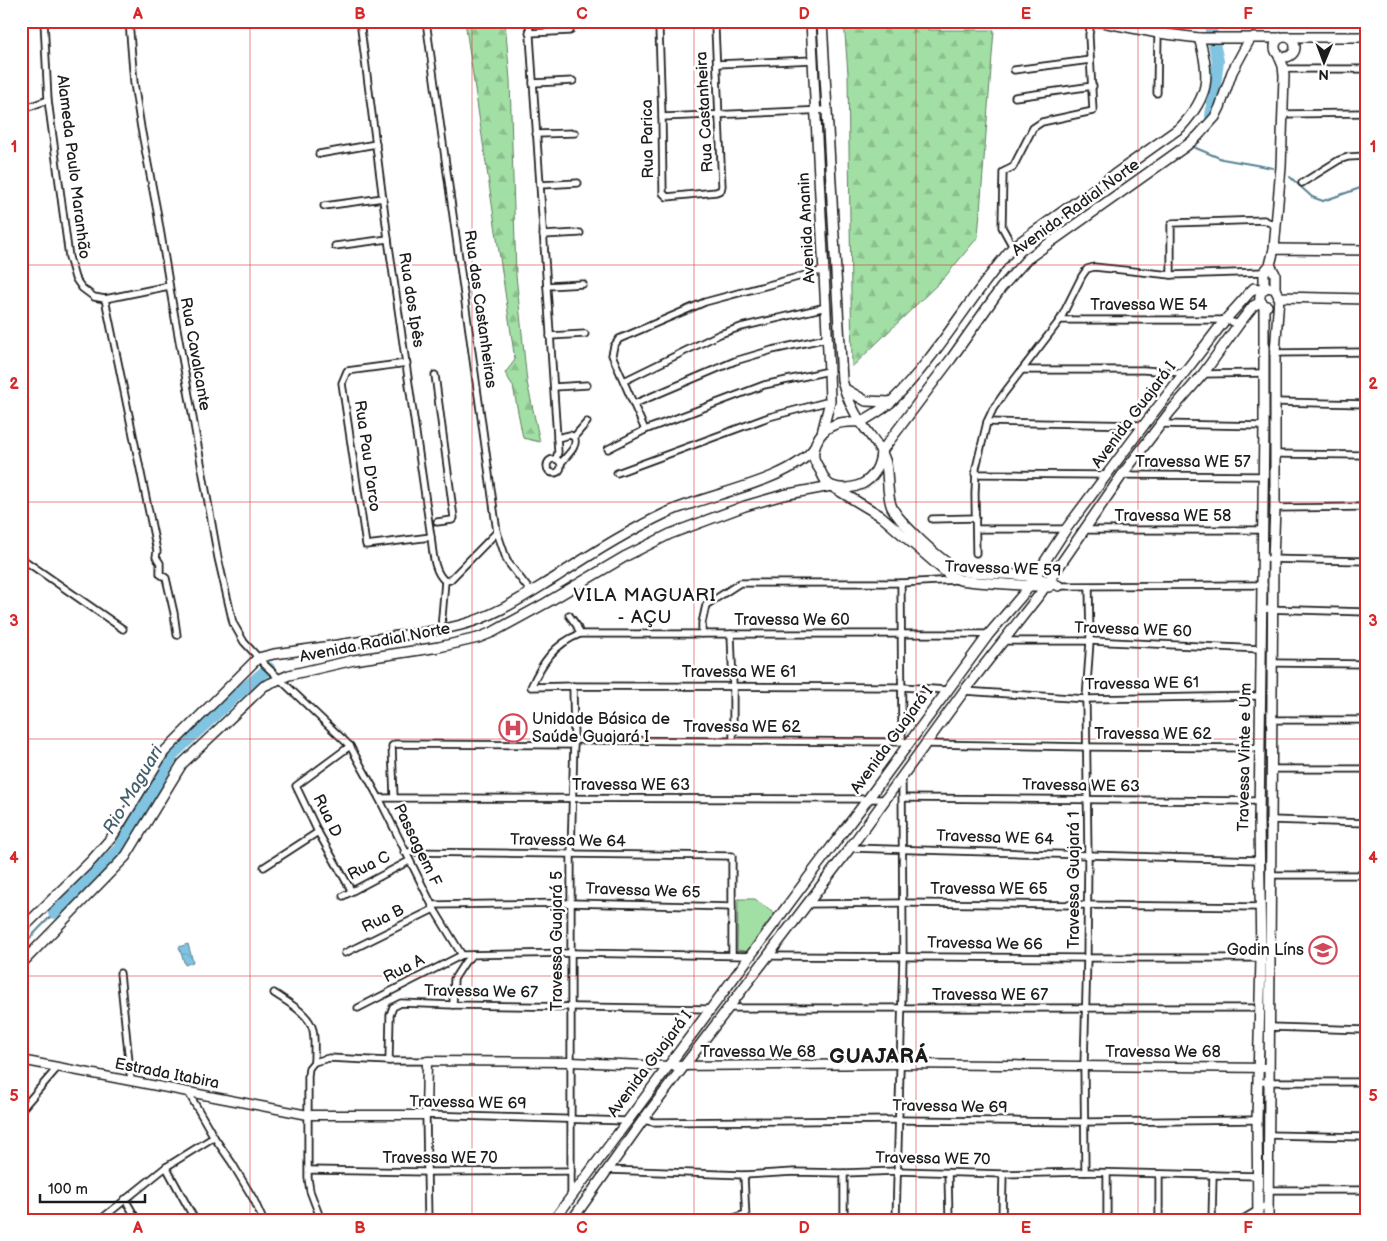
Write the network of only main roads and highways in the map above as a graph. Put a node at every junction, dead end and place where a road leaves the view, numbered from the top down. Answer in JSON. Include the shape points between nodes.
{"nodes":[{"id":1,"x":811,"y":21,"type":"edge"},
{"id":2,"x":822,"y":21,"type":"edge"},
{"id":3,"x":1097,"y":21,"type":"edge"},
{"id":4,"x":1129,"y":25,"type":"edge"},
{"id":5,"x":1366,"y":36,"type":"edge"},
{"id":6,"x":1202,"y":37,"type":"junction"},
{"id":7,"x":1289,"y":37,"type":"junction"},
{"id":8,"x":1279,"y":38,"type":"junction"},
{"id":9,"x":1250,"y":39,"type":"junction"},
{"id":10,"x":1276,"y":52,"type":"junction"},
{"id":11,"x":1290,"y":55,"type":"junction"},
{"id":12,"x":1286,"y":73,"type":"junction"},
{"id":13,"x":1274,"y":249,"type":"junction"},
{"id":14,"x":1366,"y":250,"type":"edge"},
{"id":15,"x":1267,"y":269,"type":"junction"},
{"id":16,"x":1263,"y":289,"type":"junction"},
{"id":17,"x":1277,"y":295,"type":"junction"},
{"id":18,"x":1366,"y":299,"type":"edge"},
{"id":19,"x":1262,"y":303,"type":"junction"},
{"id":20,"x":844,"y":389,"type":"junction"},
{"id":21,"x":891,"y":402,"type":"junction"},
{"id":22,"x":862,"y":425,"type":"junction"},
{"id":23,"x":822,"y":433,"type":"junction"},
{"id":24,"x":815,"y":447,"type":"junction"},
{"id":25,"x":879,"y":448,"type":"junction"},
{"id":26,"x":828,"y":484,"type":"junction"},
{"id":27,"x":1036,"y":576,"type":"junction"},
{"id":28,"x":1046,"y":584,"type":"junction"},
{"id":29,"x":1030,"y":585,"type":"junction"},
{"id":30,"x":1058,"y":586,"type":"road end"},
{"id":31,"x":21,"y":930,"type":"edge"},
{"id":32,"x":21,"y":964,"type":"edge"},
{"id":33,"x":1259,"y":1040,"type":"junction"},
{"id":34,"x":1270,"y":1040,"type":"junction"},
{"id":35,"x":1258,"y":1104,"type":"junction"},
{"id":36,"x":1269,"y":1104,"type":"junction"},
{"id":37,"x":554,"y":1220,"type":"edge"},
{"id":38,"x":572,"y":1220,"type":"edge"},
{"id":39,"x":1258,"y":1220,"type":"edge"},
{"id":40,"x":1268,"y":1220,"type":"edge"}],
"edges":[{"from":1,"to":23,"type":"main road","name":"Avenida Ananin","via":[[830,401]]},
{"from":2,"to":20,"type":"main road","name":"Avenida Ananin","via":[[840,370]]},
{"from":3,"to":4,"type":"main road"},
{"from":4,"to":6,"type":"main road","via":[[1162,33]]},
{"from":5,"to":7,"type":"main road"},
{"from":6,"to":9,"type":"main road"},
{"from":6,"to":21,"type":"main road","name":"Avenida Radial Norte","via":[[1206,83],[1196,111],[1181,127],[1013,247],[955,325]]},
{"from":7,"to":8,"type":"main road"},
{"from":7,"to":11,"type":"main road","via":[[1295,44]]},
{"from":8,"to":9,"type":"main road"},
{"from":8,"to":10,"type":"main road","via":[[1275,42]]},
{"from":9,"to":10,"type":"main road"},
{"from":9,"to":25,"type":"main road","name":"Avenida Radial Norte","via":[[1232,72],[1215,117],[1197,137],[1027,259]]},
{"from":10,"to":11,"type":"main road","via":[[1284,57]]},
{"from":10,"to":12,"type":"main road"},
{"from":11,"to":12,"type":"main road"},
{"from":12,"to":13,"type":"main road"},
{"from":13,"to":14,"type":"main road"},
{"from":13,"to":15,"type":"main road"},
{"from":15,"to":16,"type":"main road"},
{"from":15,"to":17,"type":"main road","name":"Travessa Vinte e Um","via":[[1275,274]]},
{"from":16,"to":17,"type":"main road","via":[[1268,287]]},
{"from":16,"to":19,"type":"main road","via":[[1260,293]]},
{"from":16,"to":27,"type":"main road","name":"Avenida Guajará I","via":[[1254,288],[1225,320],[1144,424]]},
{"from":17,"to":18,"type":"main road"},
{"from":17,"to":19,"type":"main road","via":[[1272,306]]},
{"from":17,"to":34,"type":"main road","name":"Travessa Vinte e Um"},
{"from":19,"to":28,"type":"main road","name":"Avenida Guajará I","via":[[1253,306],[1161,424]]},
{"from":19,"to":33,"type":"main road","name":"Travessa Vinte e Um","via":[[1264,426]]},
{"from":20,"to":21,"type":"main road","via":[[866,401]]},
{"from":20,"to":22,"type":"main road","name":"Avenida Ananin"},
{"from":21,"to":22,"type":"main road","name":"Avenida Radial Norte"},
{"from":22,"to":23,"type":"main road","via":[[839,423]]},
{"from":22,"to":25,"type":"main road"},
{"from":23,"to":24,"type":"main road"},
{"from":24,"to":26,"type":"main road","via":[[814,459]]},
{"from":24,"to":31,"type":"main road","name":"Avenida Radial Norte","via":[[805,458],[778,473],[665,513],[482,618],[441,629],[274,654],[261,661],[164,752],[112,837]]},
{"from":25,"to":26,"type":"main road","via":[[877,468],[866,482],[849,488]]},
{"from":25,"to":27,"type":"main road","via":[[885,460],[891,506],[943,560],[959,570],[972,573]]},
{"from":26,"to":29,"type":"main road","name":"Travessa WE 59","via":[[881,516],[949,575],[960,580]]},
{"from":26,"to":32,"type":"main road","name":"Avenida Radial Norte","via":[[745,506],[670,534],[478,638],[354,660],[277,678],[264,686],[182,764],[126,856]]},
{"from":27,"to":28,"type":"main road"},
{"from":27,"to":29,"type":"main road","name":"Avenida Guajará I"},
{"from":28,"to":29,"type":"main road","name":"Travessa WE 59"},
{"from":28,"to":30,"type":"main road"},
{"from":28,"to":38,"type":"main road","name":"Avenida Guajará I","via":[[643,1120]]},
{"from":29,"to":37,"type":"main road","name":"Avenida Guajará I","via":[[906,742],[868,799]]},
{"from":33,"to":34,"type":"main road"},
{"from":33,"to":35,"type":"main road","name":"Travessa Vinte e Um"},
{"from":34,"to":36,"type":"main road","name":"Travessa Vinte e Um"},
{"from":35,"to":36,"type":"main road"},
{"from":35,"to":39,"type":"main road","name":"Travessa Vinte e Um"},
{"from":36,"to":40,"type":"main road","name":"Travessa Vinte e Um"}]}
